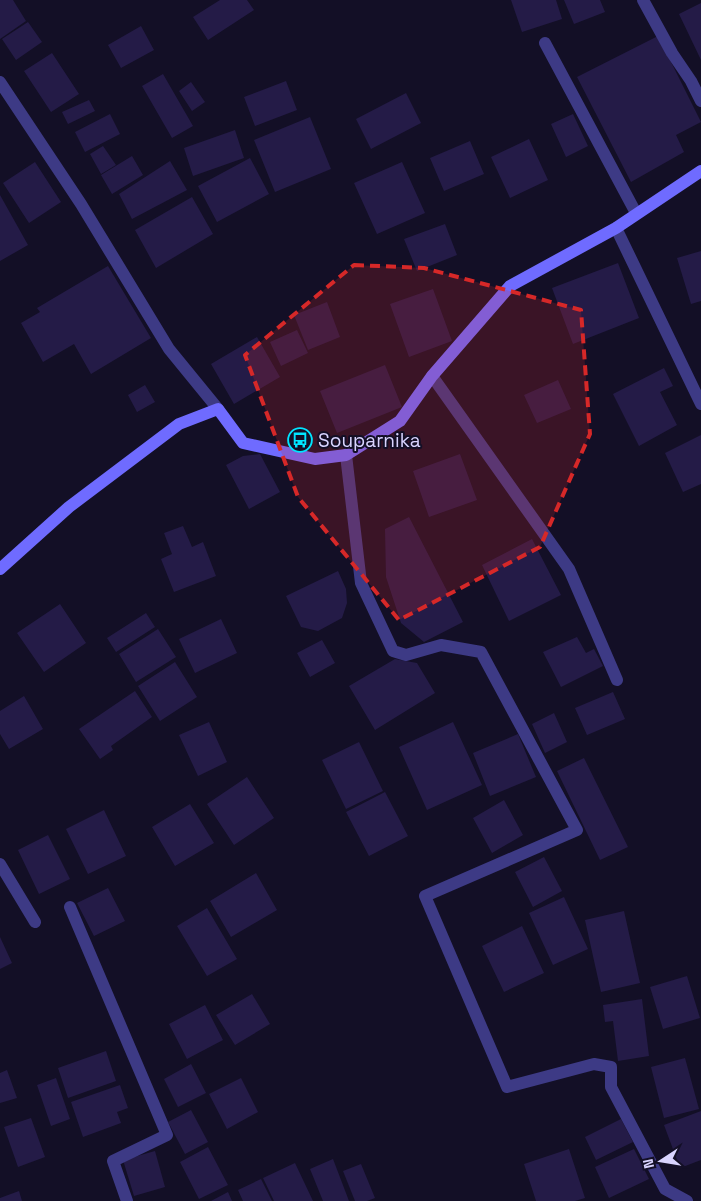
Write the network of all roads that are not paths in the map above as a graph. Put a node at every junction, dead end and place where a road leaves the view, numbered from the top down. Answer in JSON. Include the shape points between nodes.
{"nodes":[{"id":1,"x":643,"y":0,"type":"edge"},
{"id":2,"x":545,"y":44,"type":"dead end"},
{"id":3,"x":0,"y":82,"type":"edge"},
{"id":4,"x":701,"y":101,"type":"edge"},
{"id":5,"x":701,"y":171,"type":"edge"},
{"id":6,"x":636,"y":213,"type":"junction"},
{"id":7,"x":616,"y":228,"type":"junction"},
{"id":8,"x":432,"y":376,"type":"junction"},
{"id":9,"x":701,"y":404,"type":"edge"},
{"id":10,"x":218,"y":409,"type":"junction"},
{"id":11,"x":346,"y":455,"type":"junction"},
{"id":12,"x":0,"y":569,"type":"edge"},
{"id":13,"x":617,"y":680,"type":"dead end"},
{"id":14,"x":0,"y":864,"type":"edge"},
{"id":15,"x":70,"y":906,"type":"dead end"},
{"id":16,"x":35,"y":922,"type":"dead end"},
{"id":17,"x":127,"y":1201,"type":"edge"},
{"id":18,"x":687,"y":1201,"type":"edge"}],
"edges":[{"from":1,"to":4,"type":"street"},
{"from":2,"to":6,"type":"street"},
{"from":3,"to":10,"type":"street","via":[[81,204],[168,349]]},
{"from":5,"to":6,"type":"main road"},
{"from":6,"to":7,"type":"main road"},
{"from":7,"to":8,"type":"main road","via":[[510,286]]},
{"from":7,"to":9,"type":"street"},
{"from":8,"to":11,"type":"main road","via":[[400,421]]},
{"from":8,"to":13,"type":"street","via":[[569,569]]},
{"from":10,"to":11,"type":"main road","via":[[243,443],[315,459]]},
{"from":10,"to":12,"type":"main road","via":[[180,424],[69,507]]},
{"from":11,"to":18,"type":"street","via":[[361,583],[393,652],[406,655],[441,645],[481,652],[577,830],[425,896],[507,1087],[594,1064],[611,1067],[612,1087],[665,1189]]},
{"from":14,"to":16,"type":"street"},
{"from":15,"to":17,"type":"street","via":[[167,1135],[113,1161]]}]}
